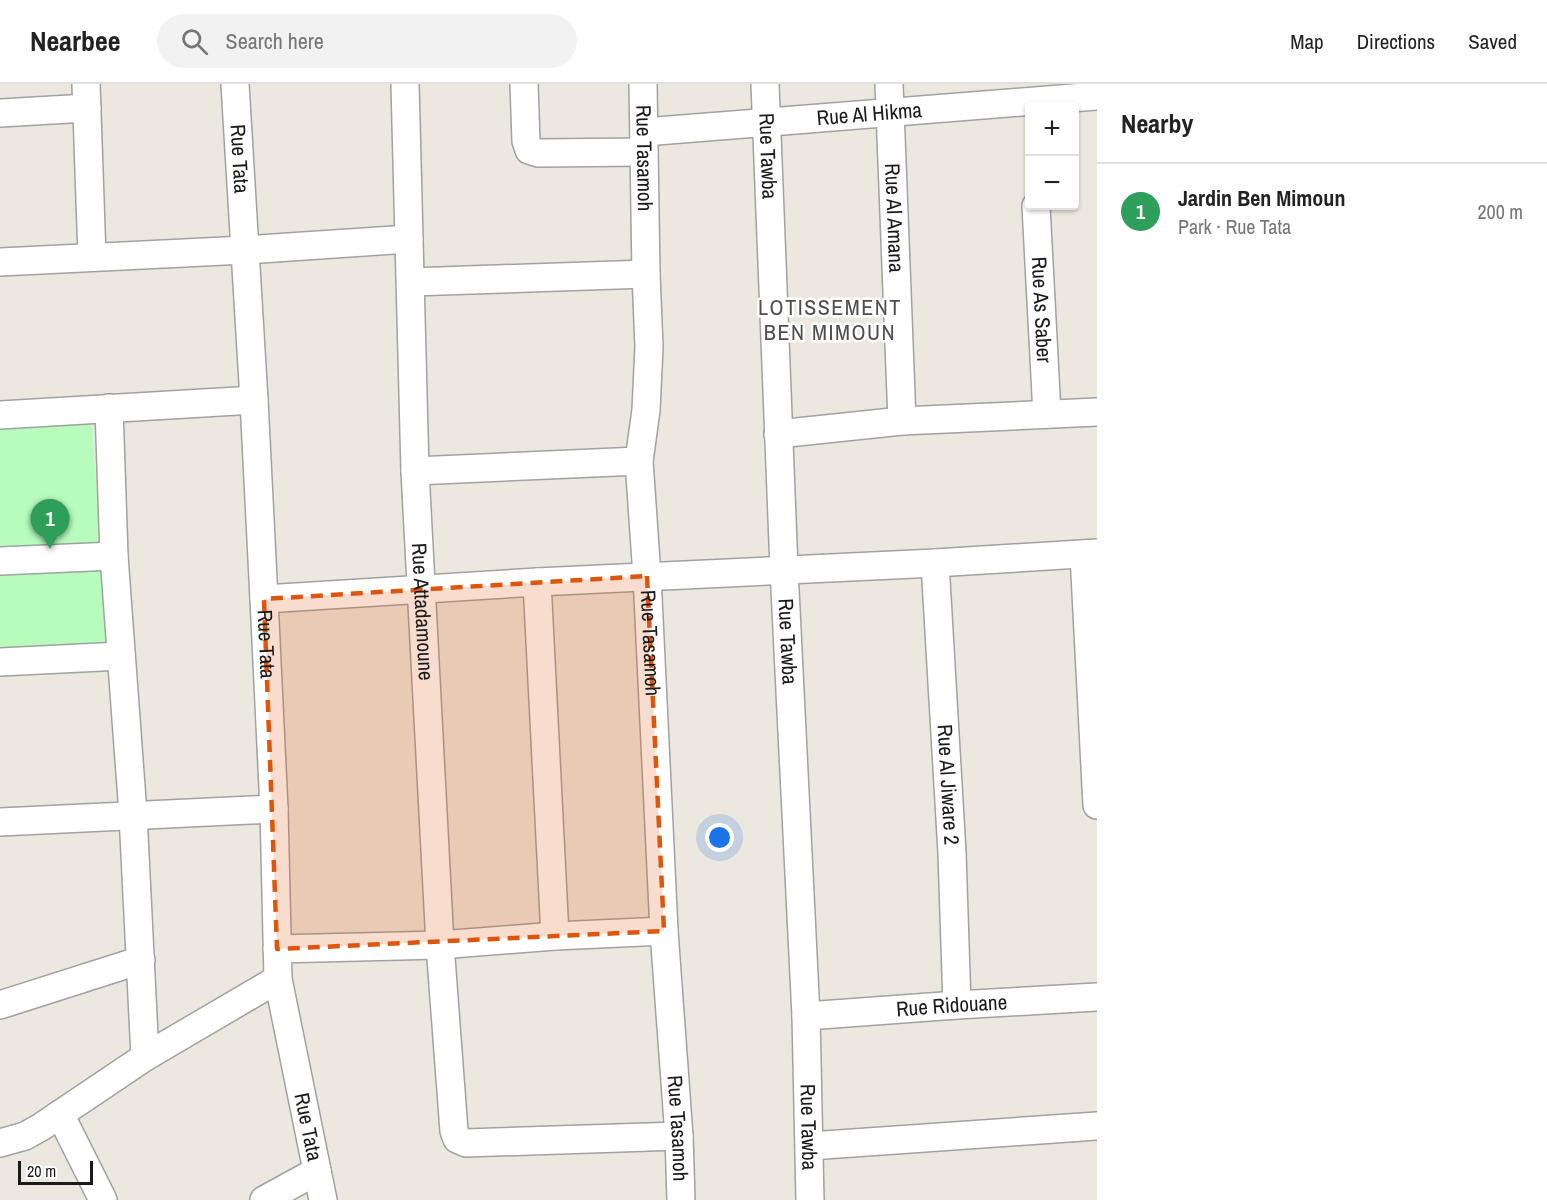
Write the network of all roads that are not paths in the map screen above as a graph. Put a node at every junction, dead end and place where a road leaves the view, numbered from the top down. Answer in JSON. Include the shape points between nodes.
{"nodes":[{"id":1,"x":235,"y":84,"type":"edge"},
{"id":2,"x":405,"y":84,"type":"edge"},
{"id":3,"x":524,"y":84,"type":"edge"},
{"id":4,"x":643,"y":84,"type":"edge"},
{"id":5,"x":765,"y":84,"type":"edge"},
{"id":6,"x":889,"y":84,"type":"edge"},
{"id":7,"x":87,"y":96,"type":"edge"},
{"id":8,"x":1097,"y":96,"type":"edge"},
{"id":9,"x":1030,"y":97,"type":"edge"},
{"id":10,"x":890,"y":111,"type":"junction"},
{"id":11,"x":0,"y":113,"type":"edge"},
{"id":12,"x":766,"y":123,"type":"junction"},
{"id":13,"x":644,"y":142,"type":"junction"},
{"id":14,"x":1036,"y":210,"type":"edge"},
{"id":15,"x":409,"y":239,"type":"junction"},
{"id":16,"x":245,"y":249,"type":"junction"},
{"id":17,"x":92,"y":257,"type":"junction"},
{"id":18,"x":0,"y":262,"type":"edge"},
{"id":19,"x":646,"y":274,"type":"junction"},
{"id":20,"x":411,"y":282,"type":"junction"},
{"id":21,"x":254,"y":400,"type":"junction"},
{"id":22,"x":109,"y":408,"type":"junction"},
{"id":23,"x":1097,"y":412,"type":"edge"},
{"id":24,"x":1047,"y":414,"type":"junction"},
{"id":25,"x":0,"y":415,"type":"edge"},
{"id":26,"x":902,"y":421,"type":"junction"},
{"id":27,"x":778,"y":434,"type":"junction"},
{"id":28,"x":639,"y":461,"type":"junction"},
{"id":29,"x":416,"y":471,"type":"junction"},
{"id":30,"x":1091,"y":553,"type":"edge"},
{"id":31,"x":114,"y":556,"type":"junction"},
{"id":32,"x":0,"y":561,"type":"edge"},
{"id":33,"x":935,"y":563,"type":"junction"},
{"id":34,"x":784,"y":569,"type":"junction"},
{"id":35,"x":647,"y":576,"type":"junction"},
{"id":36,"x":537,"y":582,"type":"junction"},
{"id":37,"x":421,"y":590,"type":"junction"},
{"id":38,"x":264,"y":599,"type":"junction"},
{"id":39,"x":121,"y":656,"type":"junction"},
{"id":40,"x":0,"y":662,"type":"edge"},
{"id":41,"x":1097,"y":806,"type":"edge"},
{"id":42,"x":274,"y":809,"type":"junction"},
{"id":43,"x":133,"y":814,"type":"junction"},
{"id":44,"x":0,"y":822,"type":"edge"},
{"id":45,"x":664,"y":931,"type":"junction"},
{"id":46,"x":555,"y":936,"type":"junction"},
{"id":47,"x":440,"y":945,"type":"junction"},
{"id":48,"x":277,"y":949,"type":"junction"},
{"id":49,"x":141,"y":960,"type":"junction"},
{"id":50,"x":278,"y":979,"type":"junction"},
{"id":51,"x":1097,"y":997,"type":"edge"},
{"id":52,"x":0,"y":1005,"type":"edge"},
{"id":53,"x":957,"y":1005,"type":"junction"},
{"id":54,"x":806,"y":1017,"type":"junction"},
{"id":55,"x":145,"y":1057,"type":"junction"},
{"id":56,"x":60,"y":1114,"type":"junction"},
{"id":57,"x":1097,"y":1126,"type":"edge"},
{"id":58,"x":679,"y":1136,"type":"junction"},
{"id":59,"x":0,"y":1143,"type":"edge"},
{"id":60,"x":810,"y":1146,"type":"junction"},
{"id":61,"x":317,"y":1171,"type":"junction"},
{"id":62,"x":103,"y":1200,"type":"edge"},
{"id":63,"x":264,"y":1200,"type":"edge"},
{"id":64,"x":323,"y":1200,"type":"edge"},
{"id":65,"x":681,"y":1200,"type":"edge"},
{"id":66,"x":810,"y":1200,"type":"edge"}],
"edges":[{"from":1,"to":16,"type":"street","name":"Rue Tata"},
{"from":2,"to":15,"type":"street","name":"Rue Attadamoune"},
{"from":3,"to":13,"type":"street","name":"Rue Al Hikma","via":[[529,150],[538,153]]},
{"from":4,"to":13,"type":"street","name":"Rue Tasamoh"},
{"from":5,"to":12,"type":"street","name":"Rue Tawba"},
{"from":6,"to":10,"type":"street","name":"Rue Al Amana"},
{"from":7,"to":11,"type":"street"},
{"from":7,"to":17,"type":"street"},
{"from":8,"to":9,"type":"street","name":"Rue Al Hikma"},
{"from":9,"to":10,"type":"street","name":"Rue Al Hikma"},
{"from":10,"to":12,"type":"street","name":"Rue Al Hikma"},
{"from":10,"to":26,"type":"street","name":"Rue Al Amana"},
{"from":12,"to":13,"type":"street","name":"Rue Al Hikma"},
{"from":12,"to":27,"type":"street","name":"Rue Tawba"},
{"from":13,"to":19,"type":"street","name":"Rue Tasamoh"},
{"from":14,"to":24,"type":"street","name":"Rue As Saber"},
{"from":15,"to":16,"type":"street"},
{"from":15,"to":20,"type":"street","name":"Rue Attadamoune"},
{"from":16,"to":17,"type":"street"},
{"from":16,"to":21,"type":"street","name":"Rue Tata"},
{"from":17,"to":18,"type":"street"},
{"from":19,"to":20,"type":"street"},
{"from":19,"to":28,"type":"street","name":"Rue Tasamoh","via":[[649,347]]},
{"from":20,"to":29,"type":"street","name":"Rue Attadamoune"},
{"from":21,"to":22,"type":"street"},
{"from":21,"to":38,"type":"street","name":"Rue Tata"},
{"from":22,"to":25,"type":"street"},
{"from":22,"to":31,"type":"street"},
{"from":23,"to":24,"type":"street"},
{"from":24,"to":26,"type":"street"},
{"from":26,"to":27,"type":"street"},
{"from":27,"to":34,"type":"street","name":"Rue Tawba"},
{"from":28,"to":29,"type":"street"},
{"from":28,"to":35,"type":"street","name":"Rue Tasamoh"},
{"from":29,"to":37,"type":"street","name":"Rue Attadamoune"},
{"from":30,"to":33,"type":"street"},
{"from":30,"to":41,"type":"street"},
{"from":31,"to":32,"type":"street"},
{"from":31,"to":39,"type":"street"},
{"from":33,"to":34,"type":"street"},
{"from":33,"to":53,"type":"street","name":"Rue Al Jiware 2"},
{"from":34,"to":35,"type":"street"},
{"from":34,"to":54,"type":"street","name":"Rue Tawba"},
{"from":35,"to":36,"type":"street"},
{"from":35,"to":45,"type":"street","name":"Rue Tasamoh"},
{"from":36,"to":37,"type":"street"},
{"from":36,"to":46,"type":"street"},
{"from":37,"to":38,"type":"street"},
{"from":37,"to":47,"type":"street","name":"Rue Attadamoune"},
{"from":38,"to":42,"type":"street","name":"Rue Tata"},
{"from":39,"to":40,"type":"street"},
{"from":39,"to":43,"type":"street"},
{"from":42,"to":43,"type":"street"},
{"from":42,"to":48,"type":"street","name":"Rue Tata"},
{"from":43,"to":44,"type":"street"},
{"from":43,"to":49,"type":"street"},
{"from":45,"to":46,"type":"street"},
{"from":45,"to":58,"type":"street","name":"Rue Tasamoh"},
{"from":46,"to":47,"type":"street"},
{"from":47,"to":48,"type":"street"},
{"from":47,"to":58,"type":"street","name":"Rue Attadamoune","via":[[453,1131],[457,1139],[466,1143]]},
{"from":48,"to":50,"type":"street","name":"Rue Tata"},
{"from":49,"to":52,"type":"street"},
{"from":49,"to":55,"type":"street"},
{"from":50,"to":55,"type":"street"},
{"from":50,"to":61,"type":"street","name":"Rue Tata"},
{"from":51,"to":53,"type":"street","name":"Rue Ridouane"},
{"from":53,"to":54,"type":"street","name":"Rue Ridouane"},
{"from":54,"to":60,"type":"street","name":"Rue Tawba"},
{"from":55,"to":56,"type":"street"},
{"from":56,"to":59,"type":"street","via":[[26,1136]]},
{"from":56,"to":62,"type":"street"},
{"from":57,"to":60,"type":"street"},
{"from":58,"to":65,"type":"street","name":"Rue Tasamoh"},
{"from":60,"to":66,"type":"street","name":"Rue Tawba"},
{"from":61,"to":63,"type":"street"},
{"from":61,"to":64,"type":"street","name":"Rue Tata"}]}
